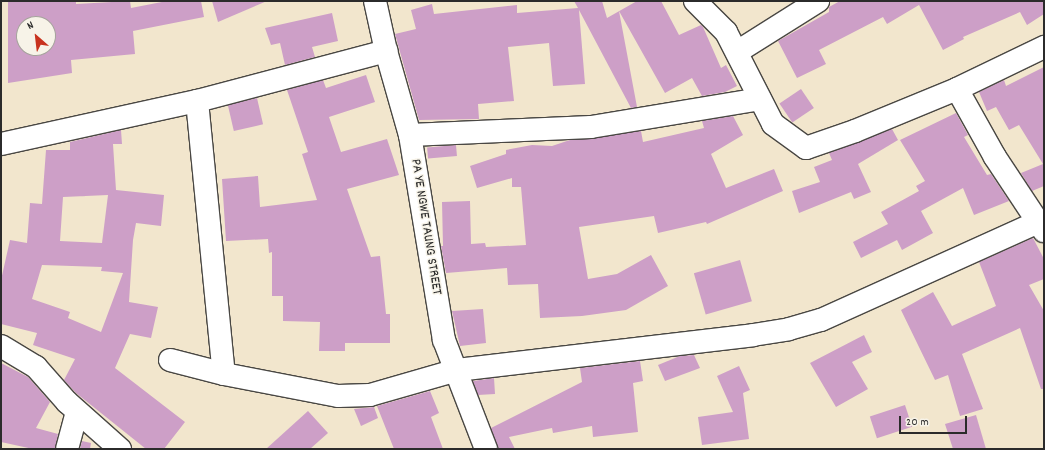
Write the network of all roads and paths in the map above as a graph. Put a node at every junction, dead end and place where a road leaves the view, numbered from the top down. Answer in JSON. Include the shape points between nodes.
{"nodes":[{"id":1,"x":375,"y":1,"type":"edge"},
{"id":2,"x":694,"y":1,"type":"edge"},
{"id":3,"x":818,"y":1,"type":"edge"},
{"id":4,"x":1044,"y":47,"type":"edge"},
{"id":5,"x":386,"y":51,"type":"junction"},
{"id":6,"x":737,"y":52,"type":"junction"},
{"id":7,"x":957,"y":89,"type":"junction"},
{"id":8,"x":760,"y":99,"type":"junction"},
{"id":9,"x":197,"y":100,"type":"junction"},
{"id":10,"x":410,"y":135,"type":"junction"},
{"id":11,"x":1,"y":144,"type":"edge"},
{"id":12,"x":1042,"y":228,"type":"edge"},
{"id":13,"x":1,"y":346,"type":"edge"},
{"id":14,"x":170,"y":360,"type":"dead end"},
{"id":15,"x":457,"y":370,"type":"junction"},
{"id":16,"x":224,"y":374,"type":"junction"},
{"id":17,"x":77,"y":412,"type":"junction"},
{"id":18,"x":67,"y":449,"type":"edge"},
{"id":19,"x":120,"y":449,"type":"edge"},
{"id":20,"x":486,"y":449,"type":"edge"}],
"edges":[{"from":1,"to":5,"type":"street","name":"PA YE NGWE TAUNG STREET"},
{"from":2,"to":6,"type":"street","via":[[726,32]]},
{"from":3,"to":6,"type":"street"},
{"from":4,"to":7,"type":"street"},
{"from":5,"to":9,"type":"street"},
{"from":5,"to":10,"type":"street","name":"PA YE NGWE TAUNG STREET"},
{"from":6,"to":8,"type":"street"},
{"from":7,"to":8,"type":"street","via":[[806,148],[773,124]]},
{"from":7,"to":12,"type":"street","via":[[994,157]]},
{"from":8,"to":10,"type":"street","via":[[591,127]]},
{"from":9,"to":11,"type":"street"},
{"from":9,"to":16,"type":"street"},
{"from":10,"to":15,"type":"street","name":"PA YE NGWE TAUNG STREET","via":[[444,340]]},
{"from":12,"to":15,"type":"street","via":[[1030,224],[821,320],[789,329]]},
{"from":13,"to":17,"type":"street","via":[[36,367]]},
{"from":14,"to":16,"type":"street"},
{"from":15,"to":16,"type":"street","via":[[370,395],[338,396]]},
{"from":15,"to":20,"type":"street","name":"PA YE NGWE TAUNG STREET"},
{"from":17,"to":18,"type":"street"},
{"from":17,"to":19,"type":"street"}]}
